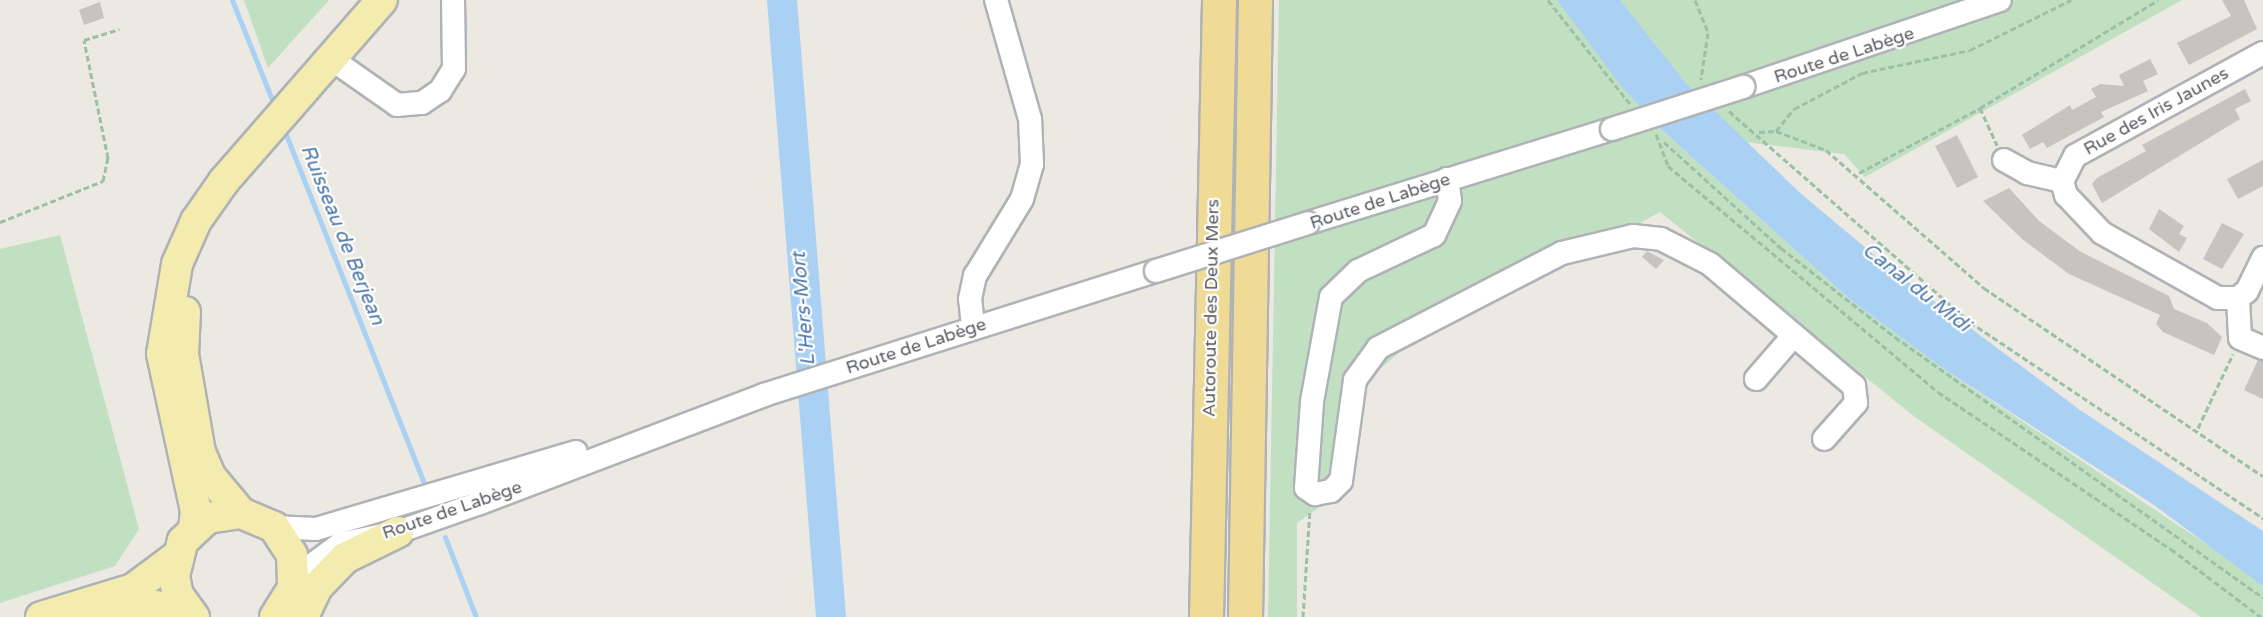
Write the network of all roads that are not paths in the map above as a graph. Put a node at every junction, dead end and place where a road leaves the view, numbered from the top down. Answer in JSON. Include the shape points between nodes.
{"nodes":[{"id":1,"x":382,"y":0,"type":"edge"},
{"id":2,"x":996,"y":0,"type":"edge"},
{"id":3,"x":1219,"y":0,"type":"edge"},
{"id":4,"x":1256,"y":0,"type":"edge"},
{"id":5,"x":2000,"y":0,"type":"edge"},
{"id":6,"x":453,"y":1,"type":"edge"},
{"id":7,"x":2263,"y":53,"type":"edge"},
{"id":8,"x":330,"y":58,"type":"junction"},
{"id":9,"x":258,"y":140,"type":"junction"},
{"id":10,"x":2004,"y":160,"type":"road end"},
{"id":11,"x":1447,"y":179,"type":"junction"},
{"id":12,"x":2062,"y":180,"type":"junction"},
{"id":13,"x":2263,"y":258,"type":"edge"},
{"id":14,"x":2238,"y":298,"type":"junction"},
{"id":15,"x":973,"y":326,"type":"junction"},
{"id":16,"x":1794,"y":335,"type":"junction"},
{"id":17,"x":2263,"y":348,"type":"edge"},
{"id":18,"x":1756,"y":380,"type":"dead end"},
{"id":19,"x":762,"y":396,"type":"junction"},
{"id":20,"x":1824,"y":439,"type":"dead end"},
{"id":21,"x":241,"y":513,"type":"junction"},
{"id":22,"x":274,"y":527,"type":"junction"},
{"id":23,"x":194,"y":528,"type":"junction"},
{"id":24,"x":398,"y":532,"type":"junction"},
{"id":25,"x":176,"y":557,"type":"junction"},
{"id":26,"x":293,"y":588,"type":"junction"},
{"id":27,"x":192,"y":614,"type":"edge"},
{"id":28,"x":41,"y":617,"type":"edge"},
{"id":29,"x":103,"y":617,"type":"edge"},
{"id":30,"x":283,"y":617,"type":"edge"},
{"id":31,"x":1206,"y":617,"type":"edge"},
{"id":32,"x":1245,"y":617,"type":"edge"}],
"edges":[{"from":1,"to":8,"type":"main road"},
{"from":2,"to":15,"type":"street","via":[[1030,119],[1032,164],[1022,199],[975,276],[970,298]]},
{"from":3,"to":31,"type":"highway","name":"Autoroute des Deux Mers"},
{"from":4,"to":32,"type":"highway"},
{"from":5,"to":11,"type":"street","name":"Route de Labège","bridge":true,"via":[[1743,87]]},
{"from":6,"to":8,"type":"street","via":[[454,69],[440,90],[422,103],[397,105]]},
{"from":7,"to":12,"type":"street","name":"Rue des Iris Jaunes","via":[[2075,156]]},
{"from":8,"to":9,"type":"main road"},
{"from":9,"to":21,"type":"main road","via":[[194,263],[183,354],[200,452],[210,476]]},
{"from":9,"to":23,"type":"main road","via":[[196,221],[177,264],[166,314],[164,381],[194,498]]},
{"from":10,"to":12,"type":"street","via":[[2027,173]]},
{"from":11,"to":15,"type":"street","name":"Route de Labège","bridge":true},
{"from":11,"to":16,"type":"street","via":[[1450,201],[1434,235],[1358,272],[1331,297],[1312,402],[1306,488],[1315,494],[1331,491],[1341,481],[1355,380],[1378,348],[1571,250],[1633,236],[1661,238],[1710,264]]},
{"from":12,"to":14,"type":"street","via":[[2066,195],[2102,233],[2218,298]]},
{"from":13,"to":14,"type":"street","via":[[2247,291]]},
{"from":14,"to":17,"type":"street","via":[[2240,338]]},
{"from":15,"to":19,"type":"street","name":"Route de Labège"},
{"from":16,"to":18,"type":"street"},
{"from":16,"to":20,"type":"street","via":[[1858,395]]},
{"from":19,"to":22,"type":"street","name":"Route de Labège","via":[[316,529]]},
{"from":19,"to":24,"type":"street","name":"Route de Labège"},
{"from":21,"to":22,"type":"main road"},
{"from":21,"to":23,"type":"main road","via":[[216,516]]},
{"from":22,"to":26,"type":"main road","via":[[292,555]]},
{"from":23,"to":25,"type":"main road"},
{"from":24,"to":26,"type":"street","name":"Route de Labège","via":[[340,544],[305,570]]},
{"from":24,"to":30,"type":"main road","via":[[345,558]]},
{"from":25,"to":27,"type":"main road","via":[[174,576]]},
{"from":25,"to":28,"type":"main road","via":[[133,589]]},
{"from":26,"to":30,"type":"main road"},
{"from":27,"to":29,"type":"main road","via":[[155,606]]}]}
